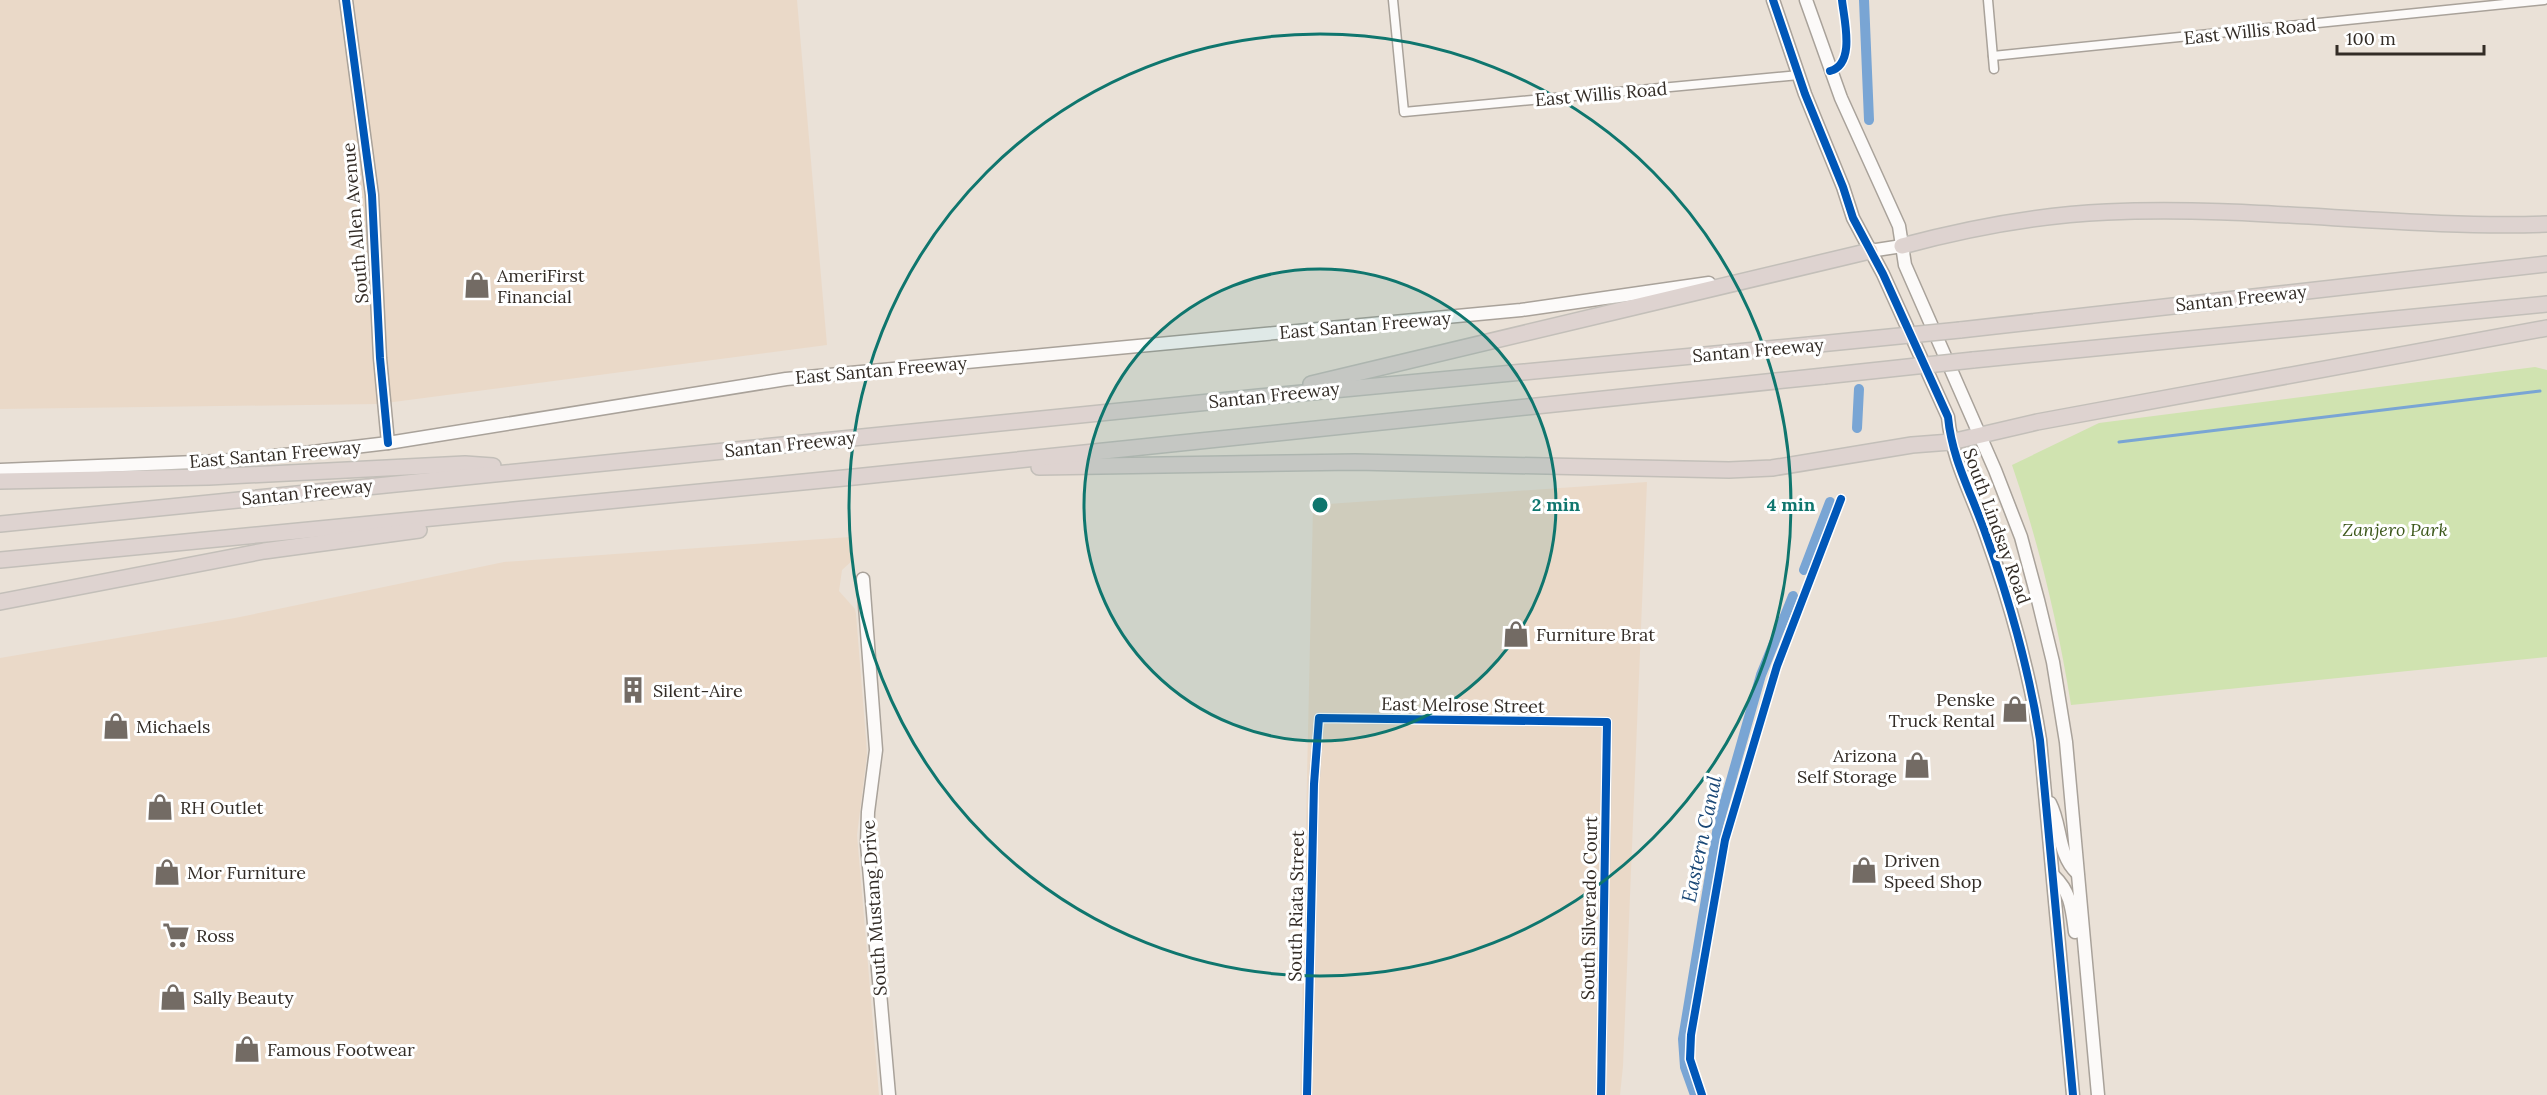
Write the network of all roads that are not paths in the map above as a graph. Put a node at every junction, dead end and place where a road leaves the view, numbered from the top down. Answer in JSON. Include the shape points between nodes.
{"nodes":[{"id":1,"x":346,"y":0,"type":"edge"},
{"id":2,"x":1393,"y":0,"type":"edge"},
{"id":3,"x":1773,"y":0,"type":"edge"},
{"id":4,"x":1806,"y":0,"type":"edge"},
{"id":5,"x":1988,"y":0,"type":"edge"},
{"id":6,"x":2544,"y":0,"type":"edge"},
{"id":7,"x":1993,"y":56,"type":"junction"},
{"id":8,"x":1994,"y":69,"type":"dead end"},
{"id":9,"x":1799,"y":75,"type":"junction"},
{"id":10,"x":2547,"y":224,"type":"edge"},
{"id":11,"x":1902,"y":246,"type":"junction"},
{"id":12,"x":1870,"y":251,"type":"junction"},
{"id":13,"x":2547,"y":264,"type":"edge"},
{"id":14,"x":1764,"y":276,"type":"junction"},
{"id":15,"x":2547,"y":304,"type":"edge"},
{"id":16,"x":2547,"y":328,"type":"edge"},
{"id":17,"x":1258,"y":397,"type":"junction"},
{"id":18,"x":1980,"y":435,"type":"junction"},
{"id":19,"x":1951,"y":442,"type":"junction"},
{"id":20,"x":388,"y":443,"type":"junction"},
{"id":21,"x":541,"y":469,"type":"junction"},
{"id":22,"x":0,"y":470,"type":"edge"},
{"id":23,"x":854,"y":477,"type":"junction"},
{"id":24,"x":0,"y":481,"type":"edge"},
{"id":25,"x":569,"y":505,"type":"junction"},
{"id":26,"x":0,"y":524,"type":"edge"},
{"id":27,"x":0,"y":560,"type":"edge"},
{"id":28,"x":863,"y":579,"type":"dead end"},
{"id":29,"x":0,"y":602,"type":"edge"},
{"id":30,"x":1319,"y":718,"type":"joint"},
{"id":31,"x":1607,"y":722,"type":"joint"},
{"id":32,"x":2047,"y":797,"type":"junction"},
{"id":33,"x":2077,"y":873,"type":"junction"},
{"id":34,"x":2054,"y":876,"type":"junction"},
{"id":35,"x":2086,"y":965,"type":"junction"},
{"id":36,"x":889,"y":1095,"type":"edge"},
{"id":37,"x":1307,"y":1095,"type":"edge"},
{"id":38,"x":1601,"y":1095,"type":"edge"},
{"id":39,"x":2073,"y":1095,"type":"edge"},
{"id":40,"x":2098,"y":1095,"type":"edge"}],
"edges":[{"from":1,"to":20,"type":"main road","name":"South Allen Avenue","via":[[372,195]]},
{"from":2,"to":9,"type":"street","name":"East Willis Road","via":[[1404,112]]},
{"from":3,"to":9,"type":"main road","name":"South Lindsay Road"},
{"from":4,"to":11,"type":"main road","name":"South Lindsay Road","via":[[1841,98],[1899,226]]},
{"from":5,"to":7,"type":"street"},
{"from":6,"to":7,"type":"street","name":"East Willis Road"},
{"from":7,"to":8,"type":"street"},
{"from":9,"to":12,"type":"main road","name":"South Lindsay Road","via":[[1853,218]]},
{"from":10,"to":11,"type":"highway","via":[[2444,225],[2208,211],[2118,211],[2030,219]]},
{"from":11,"to":12,"type":"main road"},
{"from":11,"to":18,"type":"main road","name":"South Lindsay Road","via":[[1905,265]]},
{"from":12,"to":14,"type":"highway"},
{"from":12,"to":19,"type":"main road","name":"South Lindsay Road","via":[[1948,417]]},
{"from":13,"to":17,"type":"highway","name":"Santan Freeway","bridge":true,"via":[[1960,330]]},
{"from":14,"to":17,"type":"highway"},
{"from":14,"to":20,"type":"main road","name":"East Santan Freeway","via":[[1521,310],[786,379]]},
{"from":15,"to":23,"type":"highway","name":"Santan Freeway","bridge":true},
{"from":16,"to":18,"type":"highway"},
{"from":17,"to":21,"type":"highway","name":"Santan Freeway"},
{"from":18,"to":19,"type":"highway"},
{"from":18,"to":33,"type":"main road","name":"South Lindsay Road","via":[[2021,537],[2053,662],[2067,742]]},
{"from":19,"to":23,"type":"highway","via":[[1743,470],[1321,462],[1022,467]]},
{"from":19,"to":32,"type":"main road","name":"South Lindsay Road","via":[[2020,639],[2034,701]]},
{"from":20,"to":22,"type":"main road","name":"East Santan Freeway","via":[[220,460]]},
{"from":21,"to":24,"type":"highway","via":[[465,464],[209,477]]},
{"from":21,"to":26,"type":"highway","name":"Santan Freeway"},
{"from":23,"to":25,"type":"highway","name":"Santan Freeway"},
{"from":25,"to":27,"type":"highway","name":"Santan Freeway"},
{"from":25,"to":29,"type":"highway","via":[[508,519],[264,551]]},
{"from":28,"to":36,"type":"main road","name":"South Mustang Drive","via":[[876,750],[867,844]]},
{"from":30,"to":31,"type":"street","name":"East Melrose Street"},
{"from":30,"to":37,"type":"street","name":"South Riata Street"},
{"from":31,"to":38,"type":"street","name":"South Silverado Court"},
{"from":32,"to":33,"type":"main road","via":[[2058,818],[2065,857]]},
{"from":32,"to":34,"type":"main road","name":"South Lindsay Road"},
{"from":33,"to":35,"type":"main road","name":"South Lindsay Road"},
{"from":34,"to":35,"type":"main road","via":[[2068,895]]},
{"from":34,"to":39,"type":"main road","name":"South Lindsay Road"},
{"from":35,"to":40,"type":"main road","name":"South Lindsay Road"}]}
